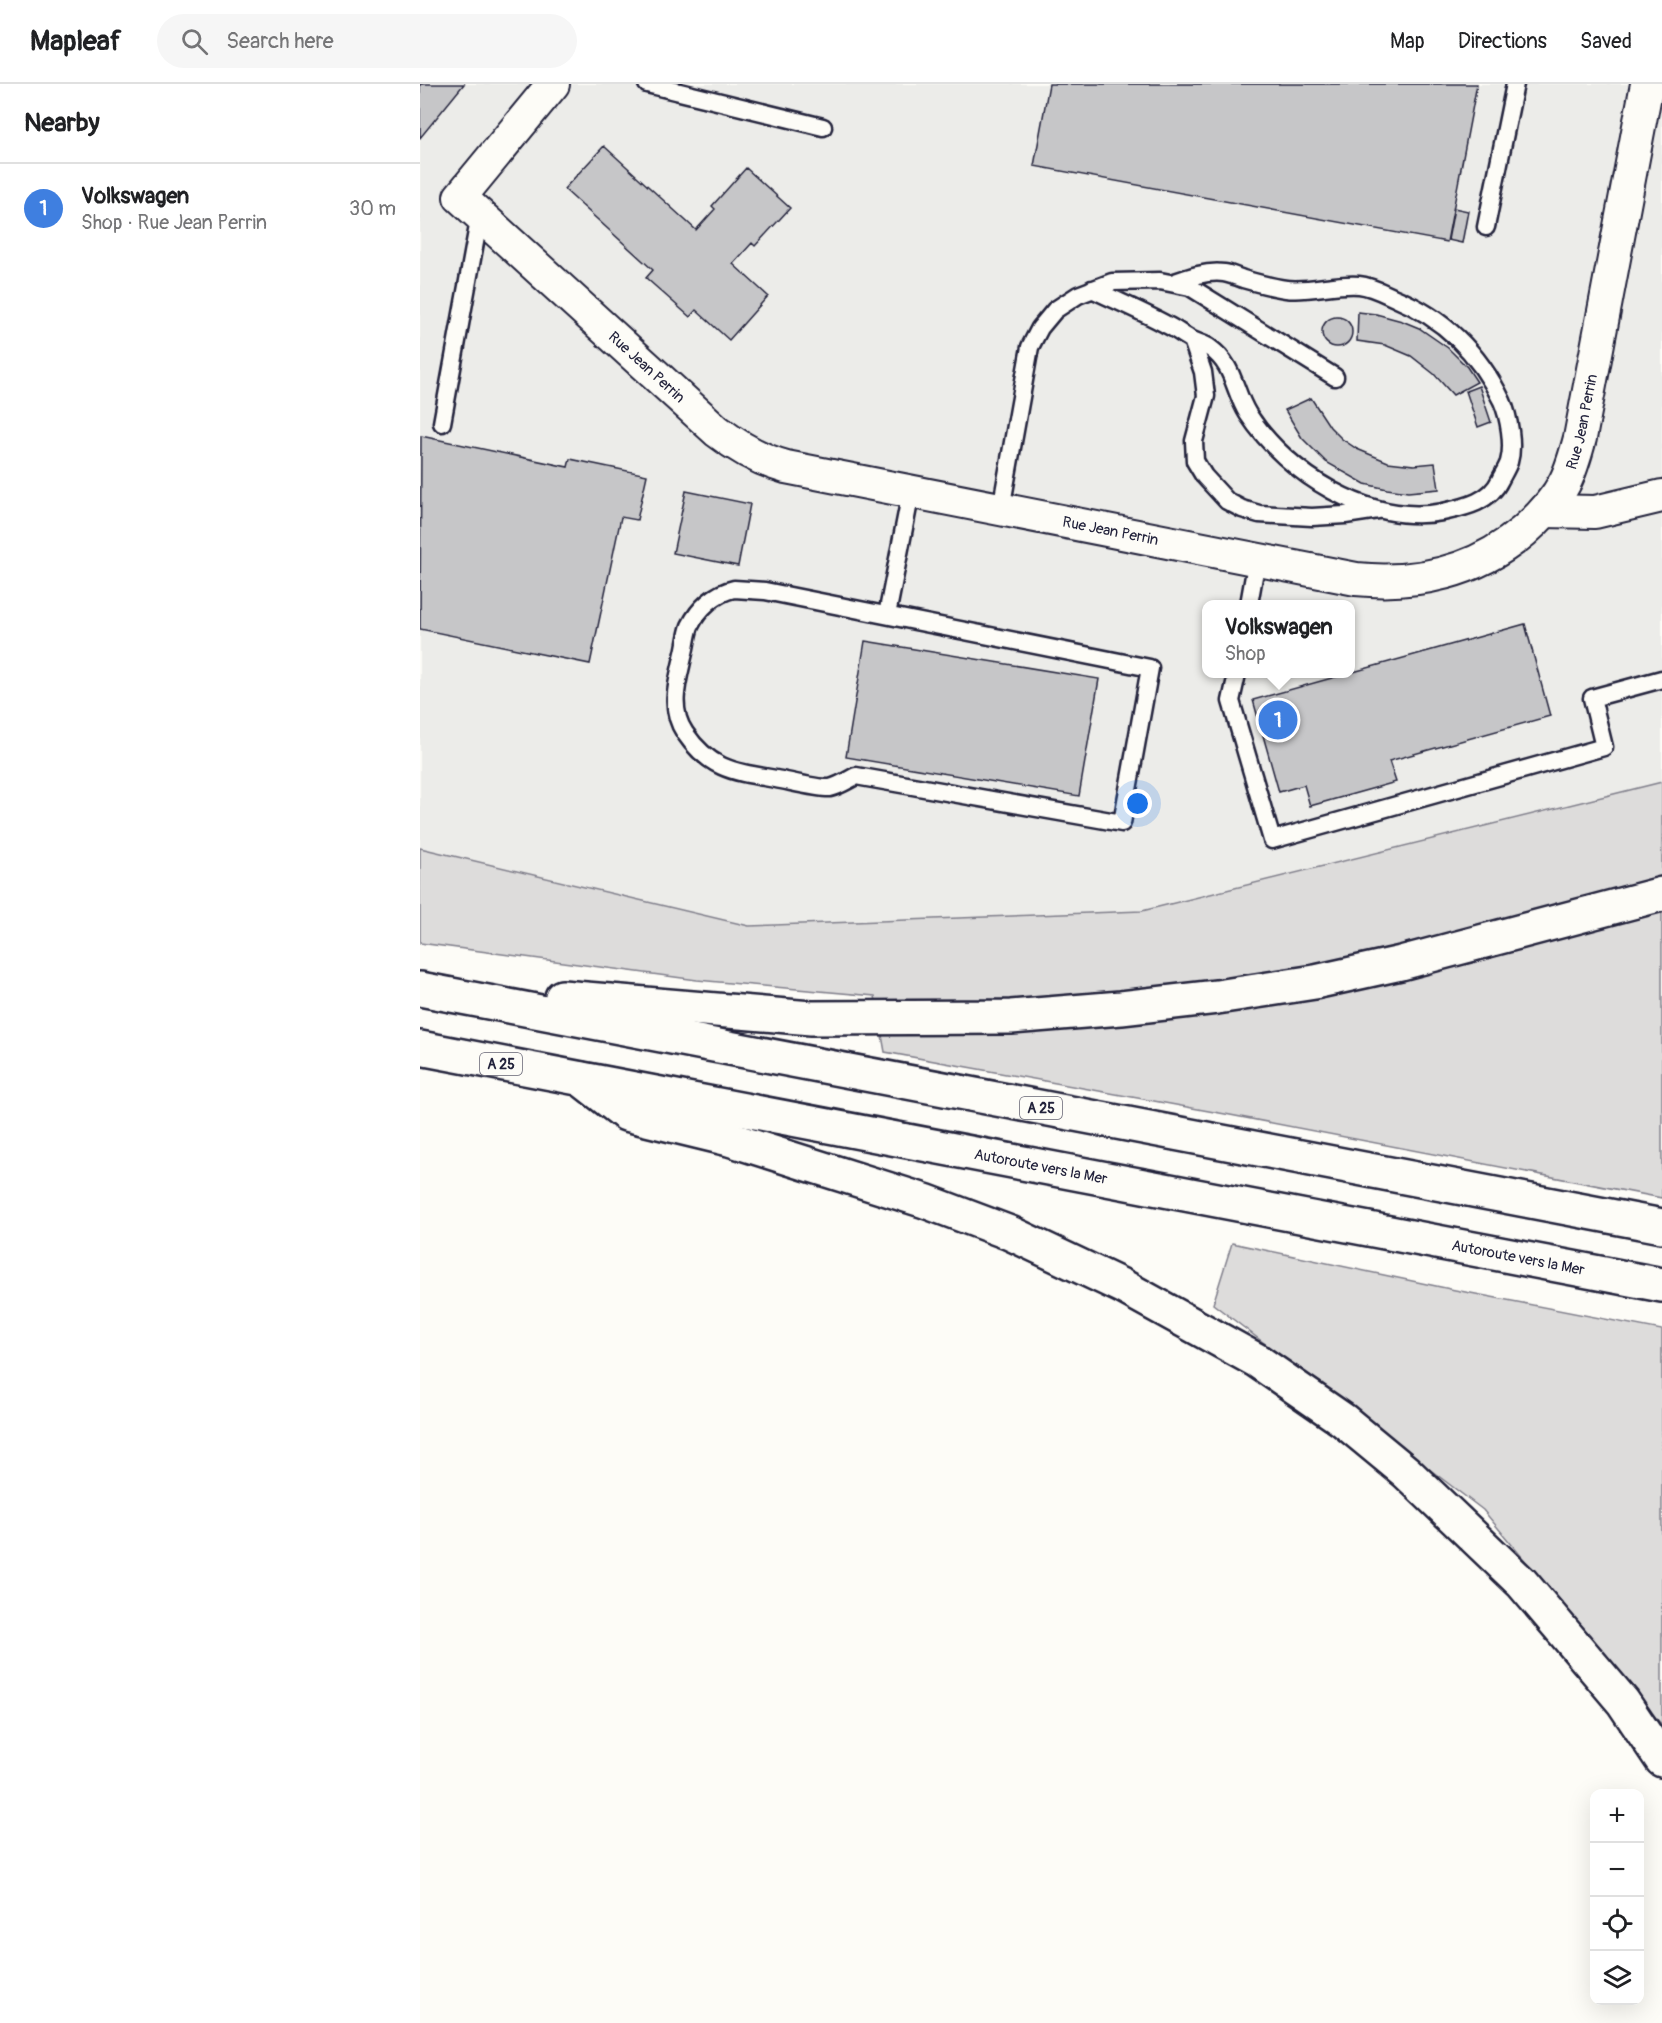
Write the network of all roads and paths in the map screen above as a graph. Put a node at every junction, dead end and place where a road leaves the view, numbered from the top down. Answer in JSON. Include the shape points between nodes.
{"nodes":[{"id":1,"x":553,"y":84,"type":"edge"},
{"id":2,"x":647,"y":84,"type":"edge"},
{"id":3,"x":1515,"y":84,"type":"edge"},
{"id":4,"x":1647,"y":84,"type":"edge"},
{"id":5,"x":823,"y":127,"type":"dead end"},
{"id":6,"x":480,"y":215,"type":"junction"},
{"id":7,"x":1486,"y":227,"type":"dead end"},
{"id":8,"x":1172,"y":283,"type":"junction"},
{"id":9,"x":1092,"y":289,"type":"junction"},
{"id":10,"x":1192,"y":340,"type":"junction"},
{"id":11,"x":1335,"y":377,"type":"dead end"},
{"id":12,"x":442,"y":423,"type":"dead end"},
{"id":13,"x":911,"y":492,"type":"junction"},
{"id":14,"x":1662,"y":496,"type":"edge"},
{"id":15,"x":1001,"y":509,"type":"junction"},
{"id":16,"x":1382,"y":509,"type":"junction"},
{"id":17,"x":1545,"y":511,"type":"junction"},
{"id":18,"x":1257,"y":559,"type":"junction"},
{"id":19,"x":1250,"y":600,"type":"edge"},
{"id":20,"x":887,"y":615,"type":"junction"},
{"id":21,"x":1235,"y":678,"type":"edge"},
{"id":22,"x":1662,"y":679,"type":"edge"},
{"id":23,"x":1662,"y":894,"type":"edge"},
{"id":24,"x":420,"y":987,"type":"edge"},
{"id":25,"x":420,"y":1048,"type":"edge"},
{"id":26,"x":581,"y":1079,"type":"junction"},
{"id":27,"x":1662,"y":1226,"type":"edge"},
{"id":28,"x":1662,"y":1285,"type":"edge"},
{"id":29,"x":1662,"y":1760,"type":"edge"}],
"edges":[{"from":1,"to":6,"type":"street","name":"Rue Jean Perrin","via":[[460,197]]},
{"from":2,"to":5,"type":"lane"},
{"from":3,"to":7,"type":"lane"},
{"from":4,"to":17,"type":"street","name":"Rue Jean Perrin","via":[[1580,438],[1564,483]]},
{"from":6,"to":12,"type":"lane"},
{"from":6,"to":13,"type":"street","name":"Rue Jean Perrin","via":[[738,447],[786,467]]},
{"from":8,"to":9,"type":"lane","via":[[1112,282]]},
{"from":8,"to":11,"type":"lane","via":[[1190,287]]},
{"from":8,"to":16,"type":"lane","via":[[1195,275],[1226,273],[1289,289],[1362,285],[1413,305],[1462,340],[1491,380],[1506,410],[1509,461],[1497,487],[1487,497],[1454,509],[1413,515]]},
{"from":9,"to":10,"type":"lane"},
{"from":9,"to":15,"type":"lane","via":[[1055,310],[1030,347]]},
{"from":10,"to":16,"type":"lane","via":[[1209,346],[1227,362],[1248,413],[1286,458],[1323,486]]},
{"from":10,"to":16,"type":"lane","via":[[1206,396],[1194,441],[1195,461],[1227,501],[1259,514],[1312,517]]},
{"from":13,"to":15,"type":"street","name":"Rue Jean Perrin"},
{"from":13,"to":20,"type":"lane"},
{"from":14,"to":17,"type":"street","via":[[1595,513]]},
{"from":15,"to":18,"type":"street","name":"Rue Jean Perrin"},
{"from":17,"to":18,"type":"street","name":"Rue Jean Perrin","via":[[1498,551],[1432,576],[1395,581],[1356,579]]},
{"from":18,"to":19,"type":"lane"},
{"from":20,"to":20,"type":"lane","via":[[765,591],[721,592],[690,626],[675,696],[675,710],[684,732],[715,763],[734,772],[830,788],[856,777],[1122,823],[1150,668]]},
{"from":21,"to":22,"type":"lane","via":[[1232,701],[1272,840],[1604,747],[1592,698]]},
{"from":23,"to":24,"type":"highway","via":[[1315,982],[1164,1003],[1011,1017],[811,1018]]},
{"from":24,"to":27,"type":"highway","number":"A 25"},
{"from":25,"to":26,"type":"highway","name":"Autoroute vers la Mer","number":"A 25"},
{"from":26,"to":28,"type":"highway","name":"Autoroute vers la Mer","number":"A 25"},
{"from":26,"to":29,"type":"highway","via":[[626,1114],[750,1145],[925,1200],[1010,1233],[1122,1286],[1256,1360],[1343,1420],[1406,1472],[1521,1583],[1623,1702]]}]}
